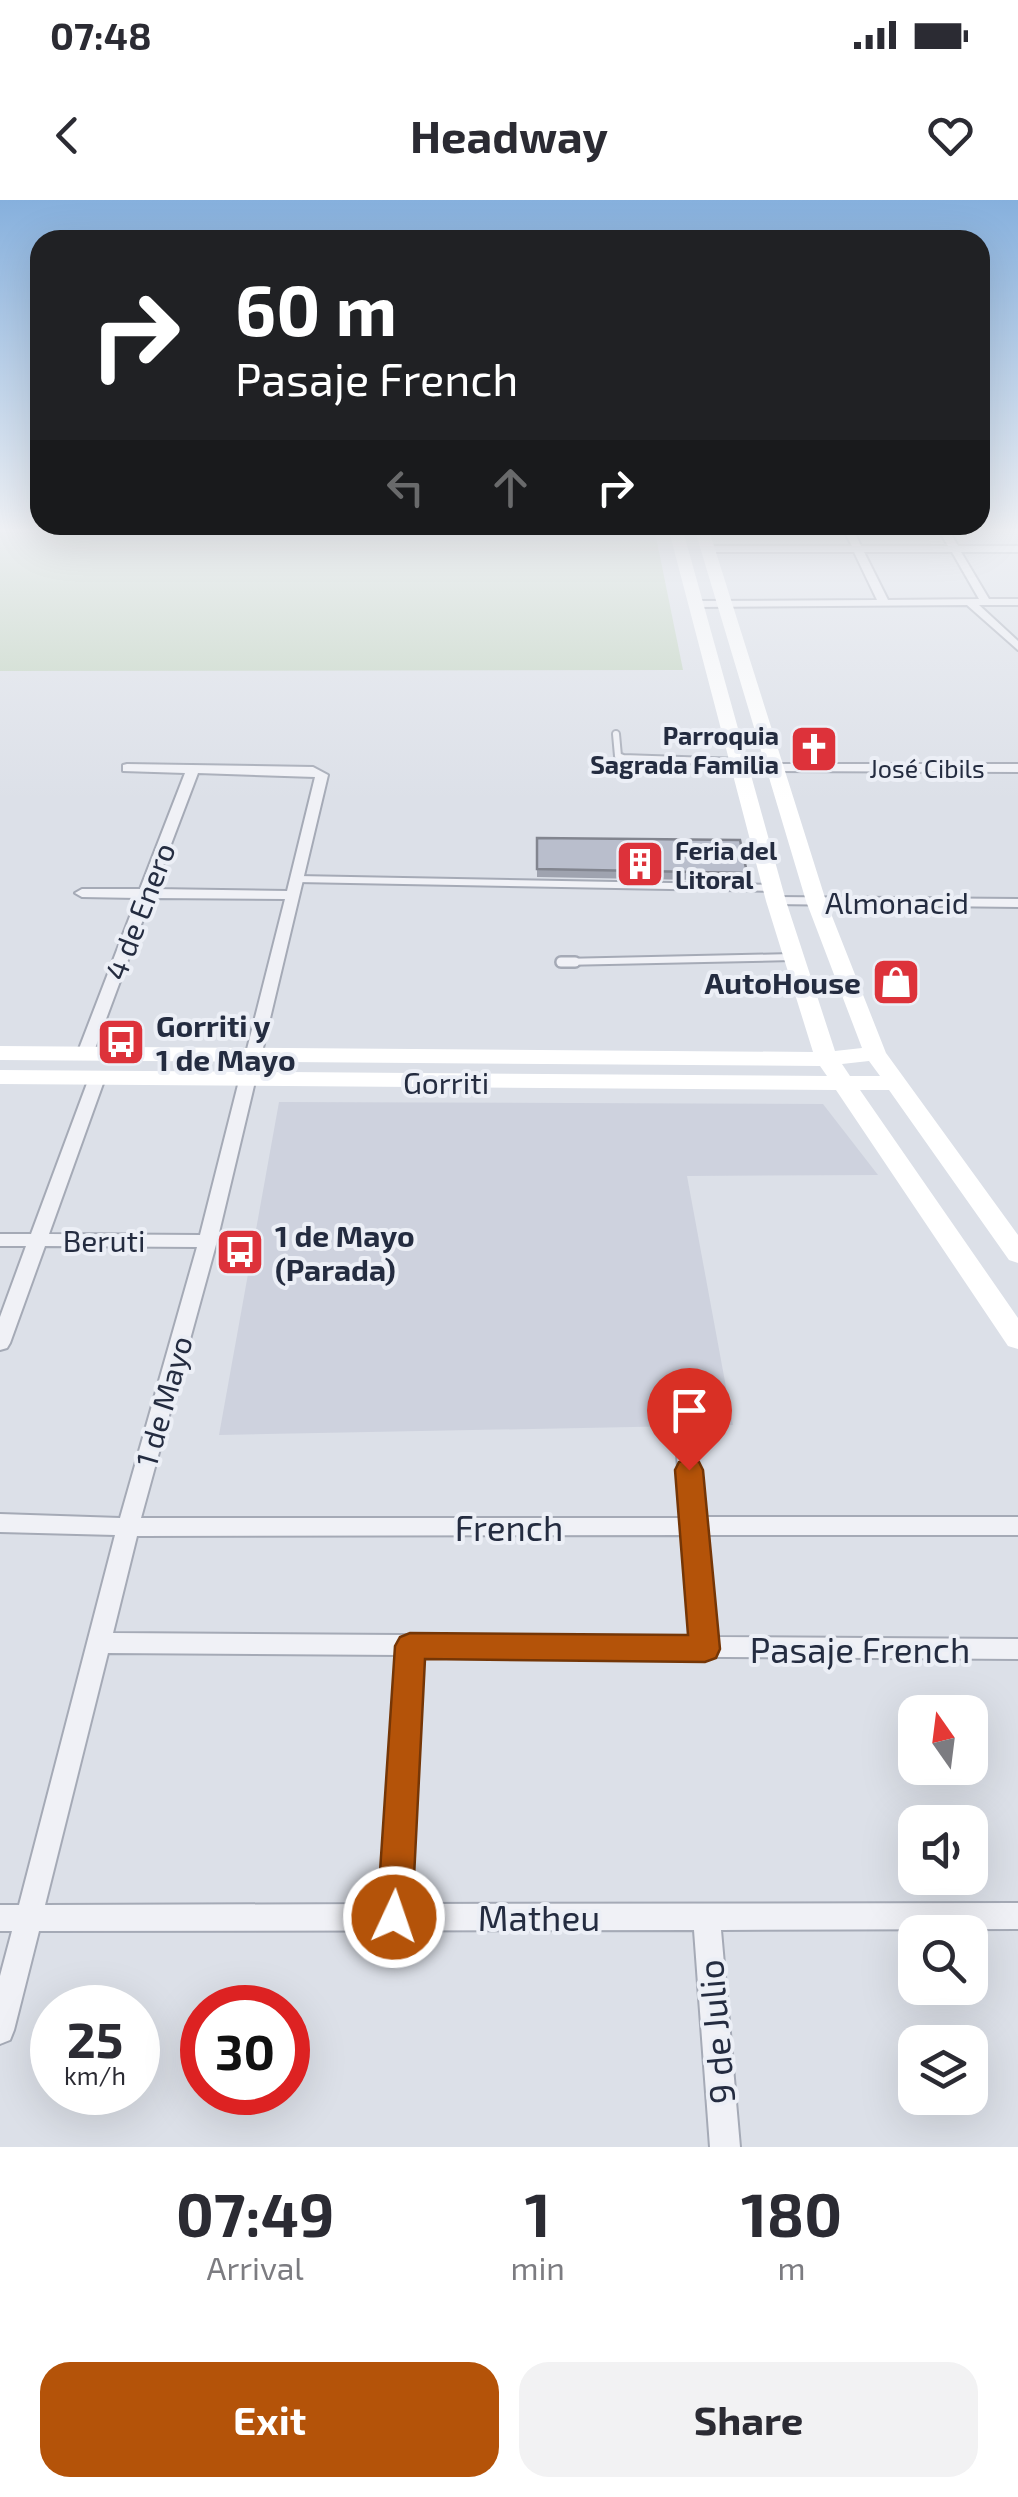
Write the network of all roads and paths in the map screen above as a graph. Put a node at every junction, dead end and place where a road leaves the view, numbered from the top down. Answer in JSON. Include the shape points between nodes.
{"nodes":[{"id":1,"x":701,"y":618,"type":"edge"},
{"id":2,"x":730,"y":618,"type":"edge"},
{"id":3,"x":986,"y":618,"type":"edge"},
{"id":4,"x":1018,"y":648,"type":"edge"},
{"id":5,"x":616,"y":734,"type":"dead end"},
{"id":6,"x":741,"y":762,"type":"junction"},
{"id":7,"x":127,"y":768,"type":"dead end"},
{"id":8,"x":776,"y":768,"type":"junction"},
{"id":9,"x":1018,"y":768,"type":"edge"},
{"id":10,"x":193,"y":769,"type":"junction"},
{"id":11,"x":295,"y":886,"type":"junction"},
{"id":12,"x":82,"y":893,"type":"dead end"},
{"id":13,"x":146,"y":893,"type":"junction"},
{"id":14,"x":775,"y":894,"type":"junction"},
{"id":15,"x":816,"y":901,"type":"junction"},
{"id":16,"x":1018,"y":902,"type":"edge"},
{"id":17,"x":793,"y":957,"type":"junction"},
{"id":18,"x":561,"y":962,"type":"dead end"},
{"id":19,"x":0,"y":1053,"type":"edge"},
{"id":20,"x":875,"y":1053,"type":"junction"},
{"id":21,"x":85,"y":1054,"type":"junction"},
{"id":22,"x":252,"y":1056,"type":"junction"},
{"id":23,"x":828,"y":1058,"type":"junction"},
{"id":24,"x":0,"y":1077,"type":"edge"},
{"id":25,"x":97,"y":1078,"type":"junction"},
{"id":26,"x":246,"y":1080,"type":"junction"},
{"id":27,"x":892,"y":1083,"type":"junction"},
{"id":28,"x":842,"y":1085,"type":"junction"},
{"id":29,"x":0,"y":1240,"type":"edge"},
{"id":30,"x":38,"y":1240,"type":"junction"},
{"id":31,"x":208,"y":1241,"type":"junction"},
{"id":32,"x":1018,"y":1254,"type":"edge"},
{"id":33,"x":1018,"y":1339,"type":"edge"},
{"id":34,"x":0,"y":1342,"type":"edge"},
{"id":35,"x":686,"y":1442,"type":"dead end"},
{"id":36,"x":0,"y":1523,"type":"edge"},
{"id":37,"x":694,"y":1526,"type":"junction"},
{"id":38,"x":1018,"y":1526,"type":"edge"},
{"id":39,"x":128,"y":1527,"type":"junction"},
{"id":40,"x":101,"y":1643,"type":"junction"},
{"id":41,"x":410,"y":1646,"type":"junction"},
{"id":42,"x":705,"y":1649,"type":"junction"},
{"id":43,"x":1018,"y":1649,"type":"edge"},
{"id":44,"x":706,"y":1916,"type":"junction"},
{"id":45,"x":1018,"y":1916,"type":"edge"},
{"id":46,"x":394,"y":1917,"type":"junction"},
{"id":47,"x":0,"y":1918,"type":"edge"},
{"id":48,"x":29,"y":1918,"type":"junction"},
{"id":49,"x":0,"y":2030,"type":"edge"},
{"id":50,"x":725,"y":2147,"type":"edge"}],
"edges":[{"from":1,"to":6,"type":"main road"},
{"from":2,"to":8,"type":"main road"},
{"from":3,"to":4,"type":"street"},
{"from":5,"to":6,"type":"lane","via":[[618,756],[632,760]]},
{"from":6,"to":14,"type":"main road"},
{"from":7,"to":10,"type":"street"},
{"from":8,"to":9,"type":"street","name":"José Cibils"},
{"from":8,"to":15,"type":"main road"},
{"from":10,"to":11,"type":"street","name":"1 de Mayo","via":[[322,775]]},
{"from":10,"to":13,"type":"street","name":"4 de Enero"},
{"from":11,"to":13,"type":"street"},
{"from":11,"to":14,"type":"lane"},
{"from":11,"to":22,"type":"street","name":"1 de Mayo"},
{"from":12,"to":13,"type":"street"},
{"from":13,"to":21,"type":"street","name":"4 de Enero"},
{"from":14,"to":15,"type":"street","name":"Almonacid"},
{"from":14,"to":17,"type":"main road"},
{"from":15,"to":16,"type":"street","name":"Almonacid"},
{"from":15,"to":20,"type":"main road"},
{"from":17,"to":18,"type":"lane"},
{"from":17,"to":23,"type":"main road"},
{"from":19,"to":21,"type":"main road","name":"Gorriti"},
{"from":20,"to":23,"type":"main road","name":"Gorriti"},
{"from":20,"to":27,"type":"main road"},
{"from":21,"to":22,"type":"main road","name":"Gorriti"},
{"from":22,"to":23,"type":"main road","name":"Gorriti"},
{"from":22,"to":26,"type":"street","name":"1 de Mayo"},
{"from":23,"to":28,"type":"main road"},
{"from":24,"to":25,"type":"main road","name":"Gorriti"},
{"from":25,"to":26,"type":"main road","name":"Gorriti"},
{"from":25,"to":30,"type":"street"},
{"from":26,"to":28,"type":"main road","name":"Gorriti"},
{"from":26,"to":31,"type":"street","name":"1 de Mayo"},
{"from":27,"to":28,"type":"main road","name":"Gorriti"},
{"from":27,"to":32,"type":"main road"},
{"from":28,"to":33,"type":"main road"},
{"from":29,"to":30,"type":"street","name":"Beruti"},
{"from":30,"to":31,"type":"street","name":"Beruti"},
{"from":30,"to":34,"type":"street"},
{"from":31,"to":39,"type":"street","name":"1 de Mayo"},
{"from":35,"to":37,"type":"street"},
{"from":36,"to":39,"type":"street","name":"French"},
{"from":37,"to":38,"type":"street","name":"French"},
{"from":37,"to":39,"type":"street","name":"French"},
{"from":37,"to":42,"type":"street"},
{"from":39,"to":40,"type":"street","name":"1 de Mayo"},
{"from":40,"to":41,"type":"street","name":"Pasaje French"},
{"from":40,"to":48,"type":"street","name":"1 de Mayo"},
{"from":41,"to":42,"type":"street","name":"Pasaje French"},
{"from":41,"to":46,"type":"street"},
{"from":42,"to":43,"type":"street","name":"Pasaje French"},
{"from":44,"to":45,"type":"street","name":"Matheu"},
{"from":44,"to":46,"type":"street","name":"Matheu"},
{"from":44,"to":50,"type":"street","name":"9 de Julio"},
{"from":46,"to":48,"type":"street","name":"Matheu"},
{"from":47,"to":48,"type":"street","name":"Matheu"},
{"from":48,"to":49,"type":"street","name":"1 de Mayo"}]}
